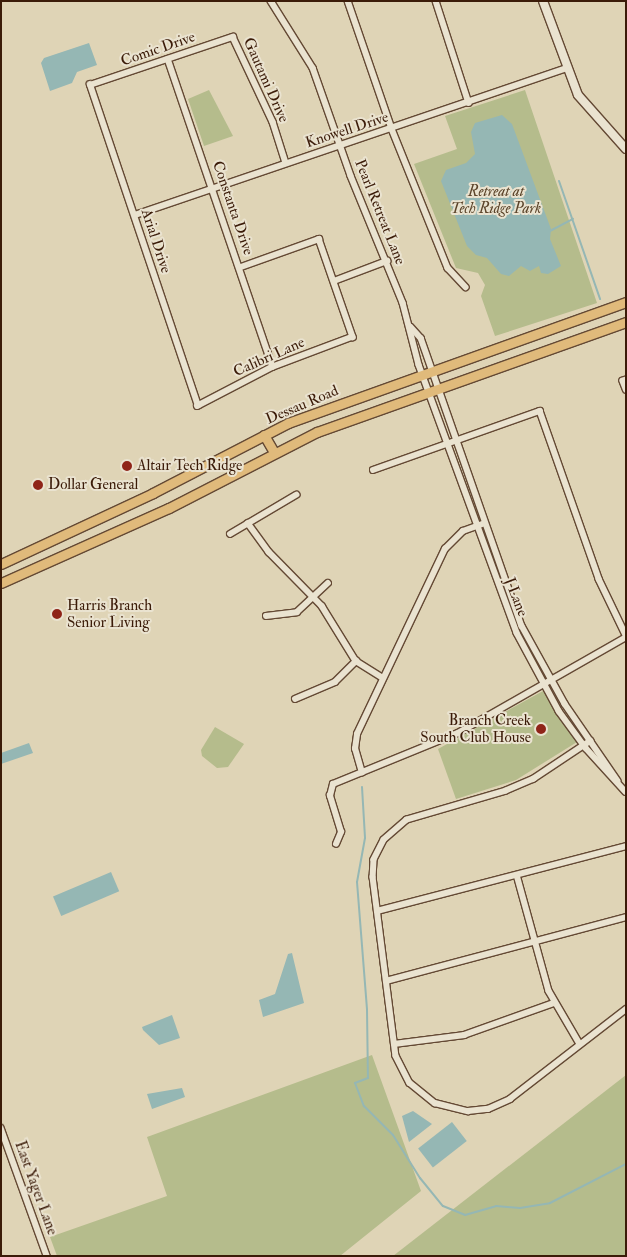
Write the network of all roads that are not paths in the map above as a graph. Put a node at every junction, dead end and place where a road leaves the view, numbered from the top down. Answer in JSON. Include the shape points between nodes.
{"nodes":[{"id":1,"x":271,"y":1,"type":"edge"},
{"id":2,"x":348,"y":1,"type":"edge"},
{"id":3,"x":436,"y":1,"type":"edge"},
{"id":4,"x":543,"y":1,"type":"edge"},
{"id":5,"x":233,"y":37,"type":"joint"},
{"id":6,"x":168,"y":59,"type":"junction"},
{"id":7,"x":566,"y":68,"type":"junction"},
{"id":8,"x":90,"y":86,"type":"joint"},
{"id":9,"x":469,"y":103,"type":"junction"},
{"id":10,"x":392,"y":129,"type":"junction"},
{"id":11,"x":340,"y":146,"type":"junction"},
{"id":12,"x":626,"y":149,"type":"edge"},
{"id":13,"x":286,"y":163,"type":"junction"},
{"id":14,"x":213,"y":188,"type":"junction"},
{"id":15,"x":134,"y":215,"type":"junction"},
{"id":16,"x":387,"y":261,"type":"junction"},
{"id":17,"x":241,"y":267,"type":"junction"},
{"id":18,"x":334,"y":281,"type":"junction"},
{"id":19,"x":466,"y":287,"type":"dead end"},
{"id":20,"x":626,"y":302,"type":"edge"},
{"id":21,"x":626,"y":322,"type":"edge"},
{"id":22,"x":411,"y":326,"type":"junction"},
{"id":23,"x":273,"y":366,"type":"junction"},
{"id":24,"x":432,"y":370,"type":"junction"},
{"id":25,"x":423,"y":374,"type":"junction"},
{"id":26,"x":626,"y":380,"type":"edge"},
{"id":27,"x":439,"y":389,"type":"junction"},
{"id":28,"x":626,"y":389,"type":"edge"},
{"id":29,"x":429,"y":393,"type":"junction"},
{"id":30,"x":198,"y":406,"type":"joint"},
{"id":31,"x":264,"y":435,"type":"junction"},
{"id":32,"x":457,"y":441,"type":"junction"},
{"id":33,"x":448,"y":444,"type":"junction"},
{"id":34,"x":274,"y":452,"type":"junction"},
{"id":35,"x":373,"y":470,"type":"dead end"},
{"id":36,"x":296,"y":495,"type":"dead end"},
{"id":37,"x":248,"y":523,"type":"junction"},
{"id":38,"x":485,"y":523,"type":"junction"},
{"id":39,"x":477,"y":525,"type":"junction"},
{"id":40,"x":230,"y":534,"type":"dead end"},
{"id":41,"x":5,"y":562,"type":"edge"},
{"id":42,"x":17,"y":577,"type":"junction"},
{"id":43,"x":1,"y":583,"type":"edge"},
{"id":44,"x":328,"y":583,"type":"dead end"},
{"id":45,"x":314,"y":596,"type":"junction"},
{"id":46,"x":266,"y":616,"type":"dead end"},
{"id":47,"x":626,"y":636,"type":"edge"},
{"id":48,"x":356,"y":662,"type":"junction"},
{"id":49,"x":383,"y":678,"type":"junction"},
{"id":50,"x":550,"y":680,"type":"junction"},
{"id":51,"x":543,"y":684,"type":"junction"},
{"id":52,"x":295,"y":699,"type":"dead end"},
{"id":53,"x":591,"y":741,"type":"junction"},
{"id":54,"x":584,"y":746,"type":"junction"},
{"id":55,"x":362,"y":773,"type":"junction"},
{"id":56,"x":624,"y":790,"type":"edge"},
{"id":57,"x":336,"y":844,"type":"dead end"},
{"id":58,"x":626,"y":846,"type":"edge"},
{"id":59,"x":517,"y":874,"type":"junction"},
{"id":60,"x":378,"y":911,"type":"junction"},
{"id":61,"x":626,"y":917,"type":"edge"},
{"id":62,"x":534,"y":942,"type":"junction"},
{"id":63,"x":386,"y":982,"type":"junction"},
{"id":64,"x":554,"y":1003,"type":"junction"},
{"id":65,"x":626,"y":1008,"type":"edge"},
{"id":66,"x":394,"y":1044,"type":"junction"},
{"id":67,"x":580,"y":1044,"type":"junction"},
{"id":68,"x":1,"y":1128,"type":"edge"},
{"id":69,"x":47,"y":1256,"type":"edge"}],
"edges":[{"from":1,"to":11,"type":"street","name":"Pearl Retreat Lane","via":[[309,57]]},
{"from":2,"to":10,"type":"street"},
{"from":3,"to":9,"type":"street"},
{"from":4,"to":7,"type":"street"},
{"from":5,"to":6,"type":"street","name":"Comic Drive"},
{"from":5,"to":13,"type":"street","name":"Gautami Drive","via":[[273,122]]},
{"from":6,"to":8,"type":"street","name":"Comic Drive"},
{"from":6,"to":14,"type":"street","name":"Constanta Drive"},
{"from":7,"to":9,"type":"street","name":"Knowell Drive"},
{"from":7,"to":12,"type":"street","via":[[588,109]]},
{"from":8,"to":15,"type":"street","name":"Arial Drive"},
{"from":9,"to":10,"type":"street","name":"Knowell Drive"},
{"from":10,"to":11,"type":"street","name":"Knowell Drive"},
{"from":10,"to":19,"type":"street","via":[[448,268]]},
{"from":11,"to":13,"type":"street","name":"Knowell Drive"},
{"from":11,"to":16,"type":"street","name":"Pearl Retreat Lane"},
{"from":13,"to":14,"type":"street","name":"Knowell Drive"},
{"from":14,"to":15,"type":"street","name":"Knowell Drive"},
{"from":14,"to":17,"type":"street","name":"Constanta Drive"},
{"from":15,"to":30,"type":"street","name":"Arial Drive"},
{"from":16,"to":18,"type":"street"},
{"from":16,"to":22,"type":"street","name":"Pearl Retreat Lane"},
{"from":17,"to":18,"type":"street","via":[[319,239]]},
{"from":17,"to":23,"type":"street","name":"Constanta Drive"},
{"from":18,"to":23,"type":"street","name":"Calibri Lane","via":[[353,337]]},
{"from":20,"to":24,"type":"main road","name":"Dessau Road"},
{"from":21,"to":27,"type":"main road","name":"Dessau Road"},
{"from":22,"to":24,"type":"street","name":"J Lane","via":[[421,338]]},
{"from":22,"to":25,"type":"street","name":"J Lane","via":[[411,340]]},
{"from":23,"to":30,"type":"street","name":"Calibri Lane"},
{"from":24,"to":25,"type":"main road","name":"Dessau Road"},
{"from":24,"to":27,"type":"street","name":"J Lane"},
{"from":25,"to":29,"type":"street","name":"J Lane"},
{"from":25,"to":31,"type":"main road","name":"Dessau Road","via":[[325,408]]},
{"from":26,"to":28,"type":"street","via":[[623,381]]},
{"from":27,"to":29,"type":"main road","name":"Dessau Road"},
{"from":27,"to":32,"type":"street","name":"J Lane"},
{"from":29,"to":33,"type":"street","name":"J Lane"},
{"from":29,"to":34,"type":"main road","name":"Dessau Road","via":[[317,432]]},
{"from":31,"to":34,"type":"main road"},
{"from":31,"to":41,"type":"main road","name":"Dessau Road","via":[[152,493]]},
{"from":32,"to":33,"type":"street"},
{"from":32,"to":38,"type":"street","name":"J Lane"},
{"from":32,"to":47,"type":"street","via":[[540,411],[599,579]]},
{"from":33,"to":35,"type":"street"},
{"from":33,"to":39,"type":"street","name":"J Lane"},
{"from":34,"to":42,"type":"main road","name":"Dessau Road","via":[[169,508]]},
{"from":36,"to":37,"type":"street"},
{"from":37,"to":40,"type":"street"},
{"from":37,"to":45,"type":"street","via":[[269,552]]},
{"from":38,"to":39,"type":"street"},
{"from":38,"to":50,"type":"street","name":"J Lane","via":[[522,626]]},
{"from":39,"to":49,"type":"street","via":[[463,531],[448,545]]},
{"from":39,"to":51,"type":"street","name":"J Lane","via":[[510,618]]},
{"from":41,"to":42,"type":"main road"},
{"from":42,"to":43,"type":"main road","name":"Dessau Road"},
{"from":44,"to":45,"type":"street"},
{"from":45,"to":46,"type":"street","via":[[297,612]]},
{"from":45,"to":48,"type":"street"},
{"from":47,"to":50,"type":"street"},
{"from":48,"to":49,"type":"street"},
{"from":48,"to":52,"type":"street","via":[[335,682]]},
{"from":49,"to":55,"type":"street","via":[[355,742]]},
{"from":50,"to":51,"type":"street"},
{"from":50,"to":53,"type":"street","name":"J Lane"},
{"from":51,"to":54,"type":"street","name":"J Lane"},
{"from":51,"to":55,"type":"street","via":[[436,744]]},
{"from":53,"to":54,"type":"street"},
{"from":53,"to":56,"type":"street","name":"J Lane"},
{"from":54,"to":56,"type":"street","name":"J Lane"},
{"from":54,"to":60,"type":"street","via":[[551,770],[520,785],[398,825],[384,840],[374,860]]},
{"from":55,"to":57,"type":"street","via":[[333,784],[329,791],[340,825]]},
{"from":58,"to":59,"type":"street"},
{"from":59,"to":60,"type":"street"},
{"from":59,"to":62,"type":"street"},
{"from":60,"to":63,"type":"street"},
{"from":61,"to":62,"type":"street"},
{"from":62,"to":63,"type":"street"},
{"from":62,"to":64,"type":"street"},
{"from":63,"to":66,"type":"street"},
{"from":64,"to":66,"type":"street","via":[[473,1033]]},
{"from":64,"to":67,"type":"street"},
{"from":65,"to":67,"type":"street"},
{"from":66,"to":67,"type":"street","via":[[400,1067],[416,1090],[435,1103],[468,1111],[488,1109],[505,1101]]},
{"from":68,"to":69,"type":"street","name":"East Yager Lane"}]}
